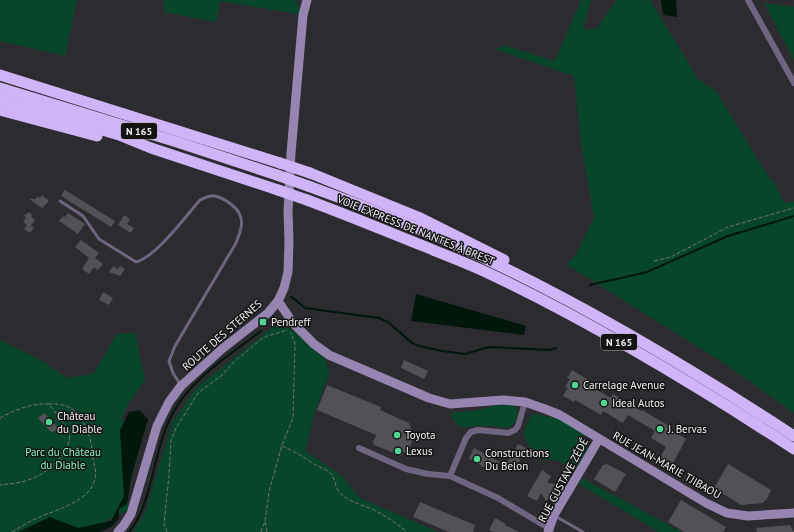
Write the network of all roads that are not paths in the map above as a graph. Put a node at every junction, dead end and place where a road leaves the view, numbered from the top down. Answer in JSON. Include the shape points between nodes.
{"nodes":[{"id":1,"x":307,"y":0,"type":"edge"},
{"id":2,"x":748,"y":0,"type":"edge"},
{"id":3,"x":0,"y":75,"type":"edge"},
{"id":4,"x":794,"y":83,"type":"edge"},
{"id":5,"x":0,"y":88,"type":"edge"},
{"id":6,"x":0,"y":99,"type":"edge"},
{"id":7,"x":0,"y":110,"type":"edge"},
{"id":8,"x":151,"y":148,"type":"junction"},
{"id":9,"x":60,"y":200,"type":"dead end"},
{"id":10,"x":541,"y":286,"type":"junction"},
{"id":11,"x":278,"y":301,"type":"junction"},
{"id":12,"x":181,"y":386,"type":"junction"},
{"id":13,"x":525,"y":402,"type":"junction"},
{"id":14,"x":794,"y":436,"type":"edge"},
{"id":15,"x":598,"y":439,"type":"junction"},
{"id":16,"x":359,"y":448,"type":"dead end"},
{"id":17,"x":794,"y":449,"type":"edge"},
{"id":18,"x":450,"y":476,"type":"junction"},
{"id":19,"x":794,"y":513,"type":"edge"},
{"id":20,"x":554,"y":515,"type":"junction"},
{"id":21,"x":549,"y":530,"type":"edge"},
{"id":22,"x":118,"y":532,"type":"edge"},
{"id":23,"x":583,"y":532,"type":"edge"}],
"edges":[{"from":1,"to":11,"type":"street","name":"ROUTE DES STERNES","via":[[303,15],[291,153],[288,272]]},
{"from":2,"to":4,"type":"street"},
{"from":3,"to":10,"type":"highway","bridge":true,"via":[[310,173],[453,234],[528,272]]},
{"from":5,"to":10,"type":"highway","name":"VOIE EXPRESS DE NANTES À BREST","number":"N 165","bridge":true,"via":[[177,142],[308,186],[408,224]]},
{"from":6,"to":8,"type":"highway","name":"VOIE EXPRESS DE NANTES À BREST","number":"N 165","via":[[119,135]]},
{"from":7,"to":8,"type":"highway"},
{"from":8,"to":17,"type":"highway","name":"VOIE EXPRESS DE NANTES À BREST","number":"N 165","bridge":true,"via":[[308,200],[482,270],[639,353]]},
{"from":9,"to":12,"type":"lane","via":[[83,216],[99,239],[136,262],[144,260],[157,249],[200,200],[214,196],[223,199],[240,214],[240,232],[236,243],[175,346],[169,361]]},
{"from":10,"to":14,"type":"highway","name":"VOIE EXPRESS DE NANTES À BREST","number":"N 165","via":[[674,360]]},
{"from":11,"to":12,"type":"street","name":"ROUTE DES STERNES","via":[[268,313]]},
{"from":11,"to":13,"type":"street","name":"RUE JEAN-MARIE TJIBAOU","via":[[293,323],[329,355],[429,398],[450,404],[503,400]]},
{"from":12,"to":22,"type":"street","name":"ROUTE DES STERNES","via":[[169,402],[157,426],[131,514]]},
{"from":13,"to":15,"type":"street","name":"RUE JEAN-MARIE TJIBAOU","via":[[560,416]]},
{"from":13,"to":18,"type":"street","via":[[515,430],[508,433],[478,430],[471,432]]},
{"from":15,"to":19,"type":"street","name":"RUE JEAN-MARIE TJIBAOU","via":[[706,503],[727,512],[748,516]]},
{"from":15,"to":20,"type":"street","name":"RUE GUSTAVE ZÉDÉ"},
{"from":16,"to":18,"type":"street","via":[[406,469]]},
{"from":18,"to":21,"type":"street","via":[[498,498]]},
{"from":20,"to":21,"type":"street","name":"RUE GUSTAVE ZÉDÉ"},
{"from":20,"to":23,"type":"lane"}]}
